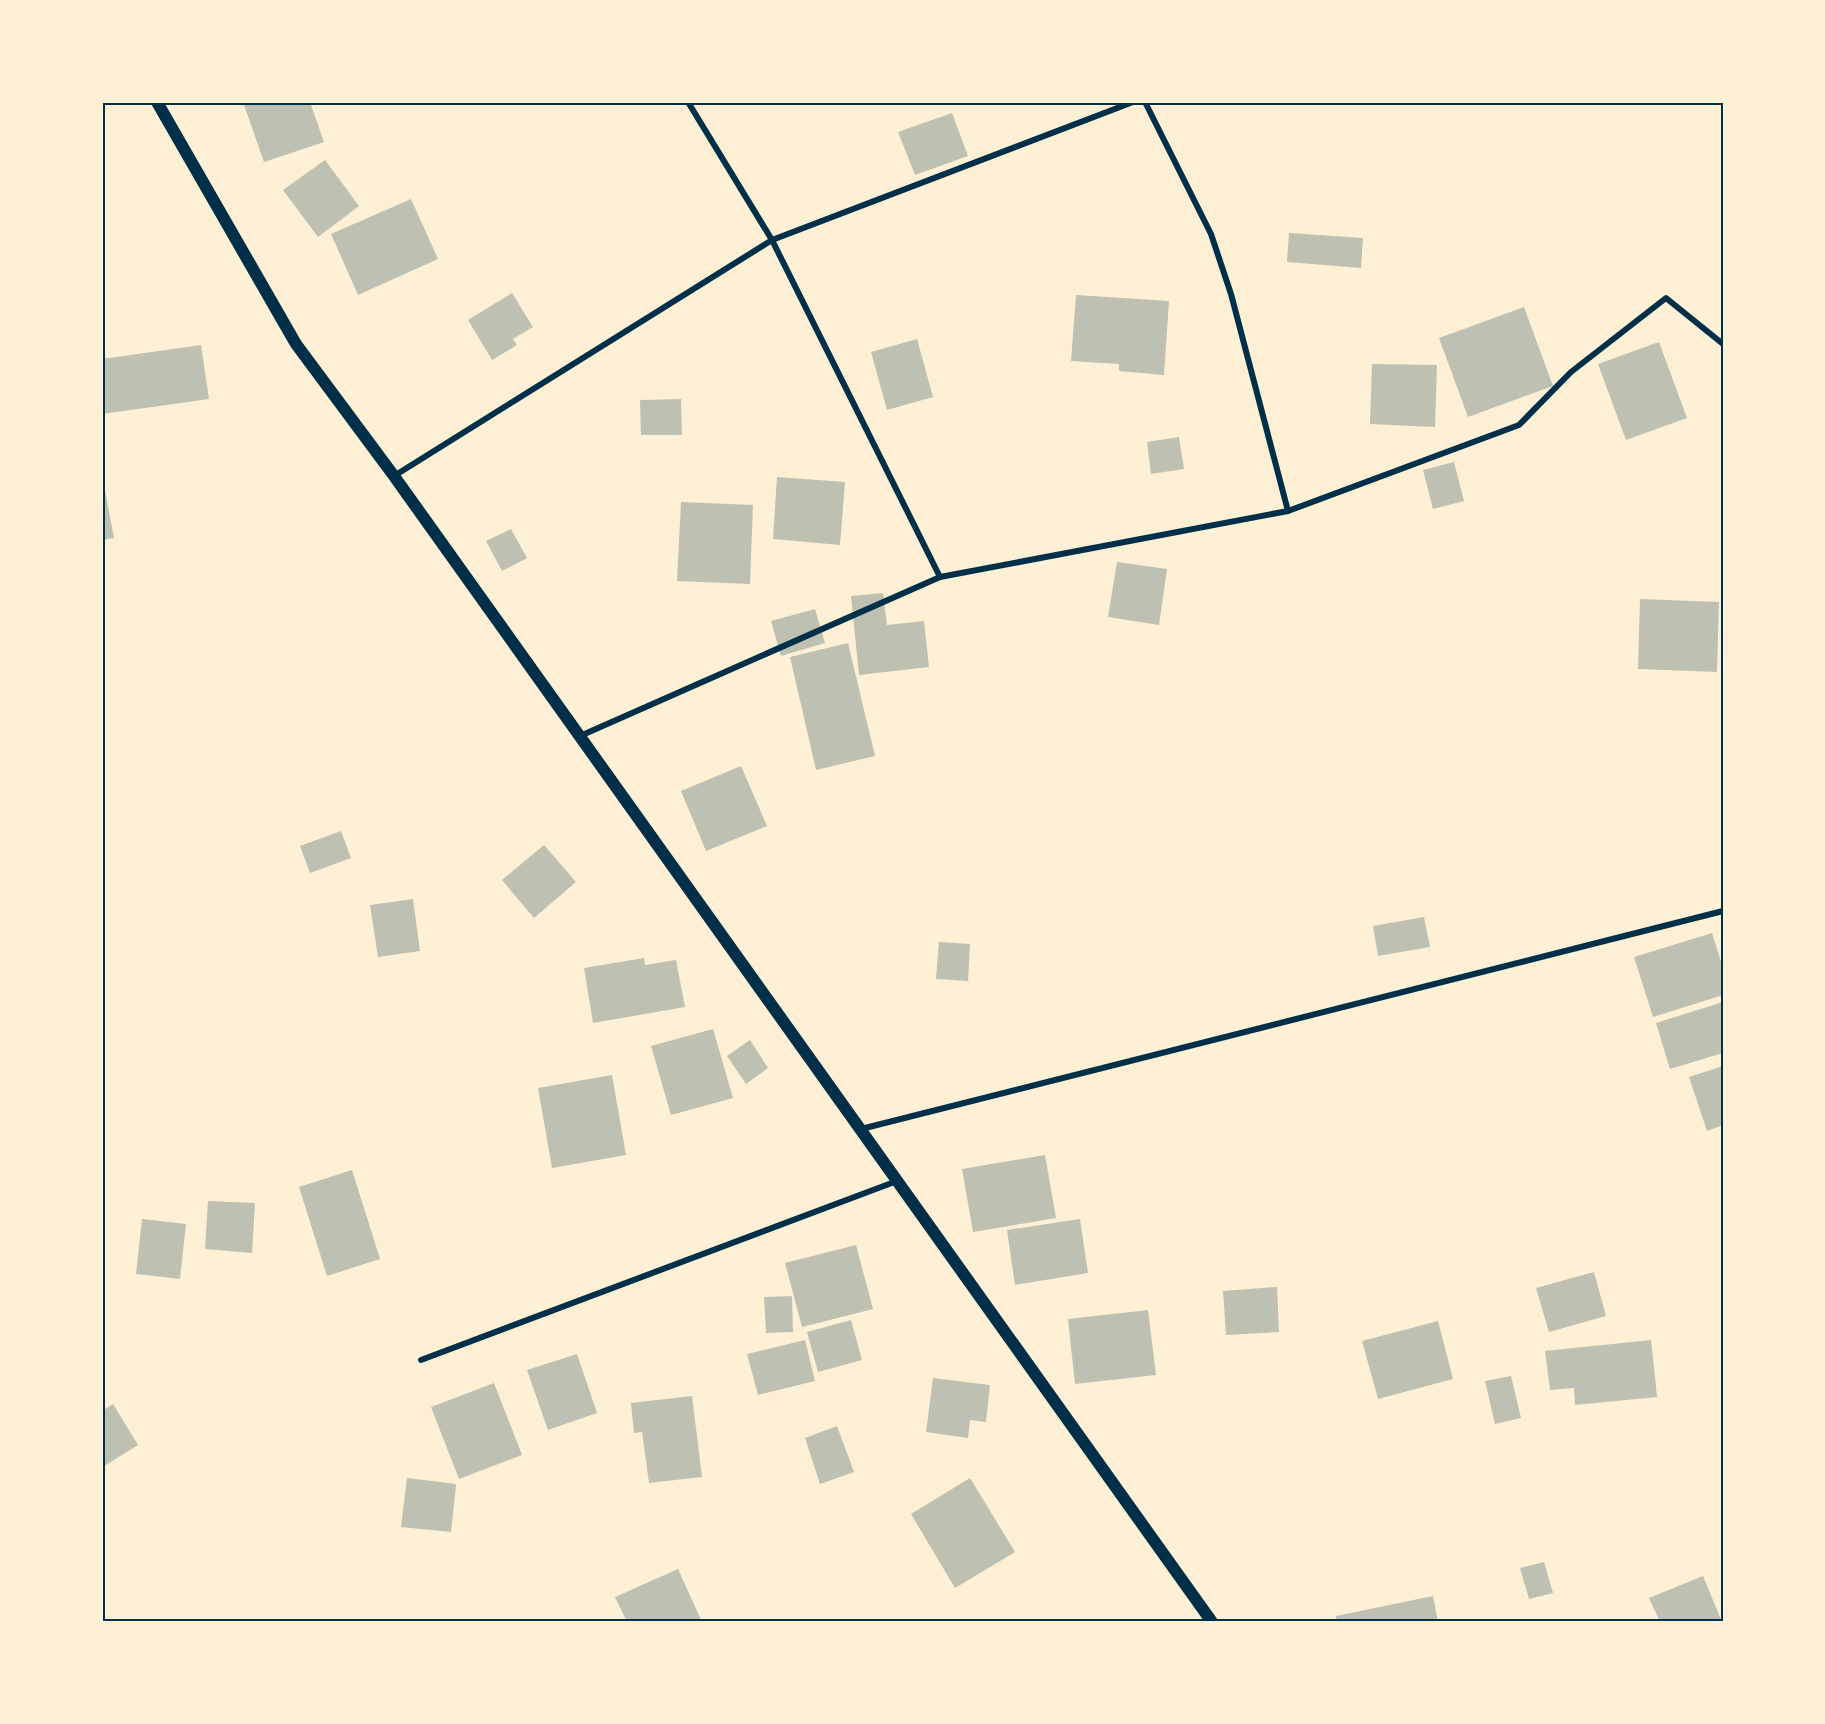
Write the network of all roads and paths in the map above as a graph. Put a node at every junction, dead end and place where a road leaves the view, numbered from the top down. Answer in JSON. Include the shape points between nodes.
{"nodes":[{"id":1,"x":158,"y":102,"type":"edge"},
{"id":2,"x":689,"y":102,"type":"edge"},
{"id":3,"x":1133,"y":102,"type":"edge"},
{"id":4,"x":1145,"y":102,"type":"edge"},
{"id":5,"x":772,"y":240,"type":"junction"},
{"id":6,"x":1723,"y":344,"type":"edge"},
{"id":7,"x":394,"y":476,"type":"junction"},
{"id":8,"x":1288,"y":511,"type":"junction"},
{"id":9,"x":940,"y":577,"type":"junction"},
{"id":10,"x":580,"y":736,"type":"junction"},
{"id":11,"x":1723,"y":911,"type":"edge"},
{"id":12,"x":861,"y":1129,"type":"junction"},
{"id":13,"x":897,"y":1181,"type":"junction"},
{"id":14,"x":422,"y":1360,"type":"dead end"},
{"id":15,"x":1212,"y":1622,"type":"edge"}],
"edges":[{"from":1,"to":7,"type":"main road","via":[[296,344]]},
{"from":2,"to":5,"type":"street"},
{"from":3,"to":5,"type":"street"},
{"from":4,"to":8,"type":"street","via":[[1212,234]]},
{"from":5,"to":7,"type":"street"},
{"from":5,"to":9,"type":"street"},
{"from":6,"to":8,"type":"street","via":[[1666,298],[1571,372],[1519,425]]},
{"from":7,"to":10,"type":"main road"},
{"from":8,"to":9,"type":"street"},
{"from":9,"to":10,"type":"street"},
{"from":10,"to":12,"type":"main road"},
{"from":11,"to":12,"type":"street"},
{"from":12,"to":13,"type":"main road"},
{"from":13,"to":14,"type":"street"},
{"from":13,"to":15,"type":"main road"}]}
